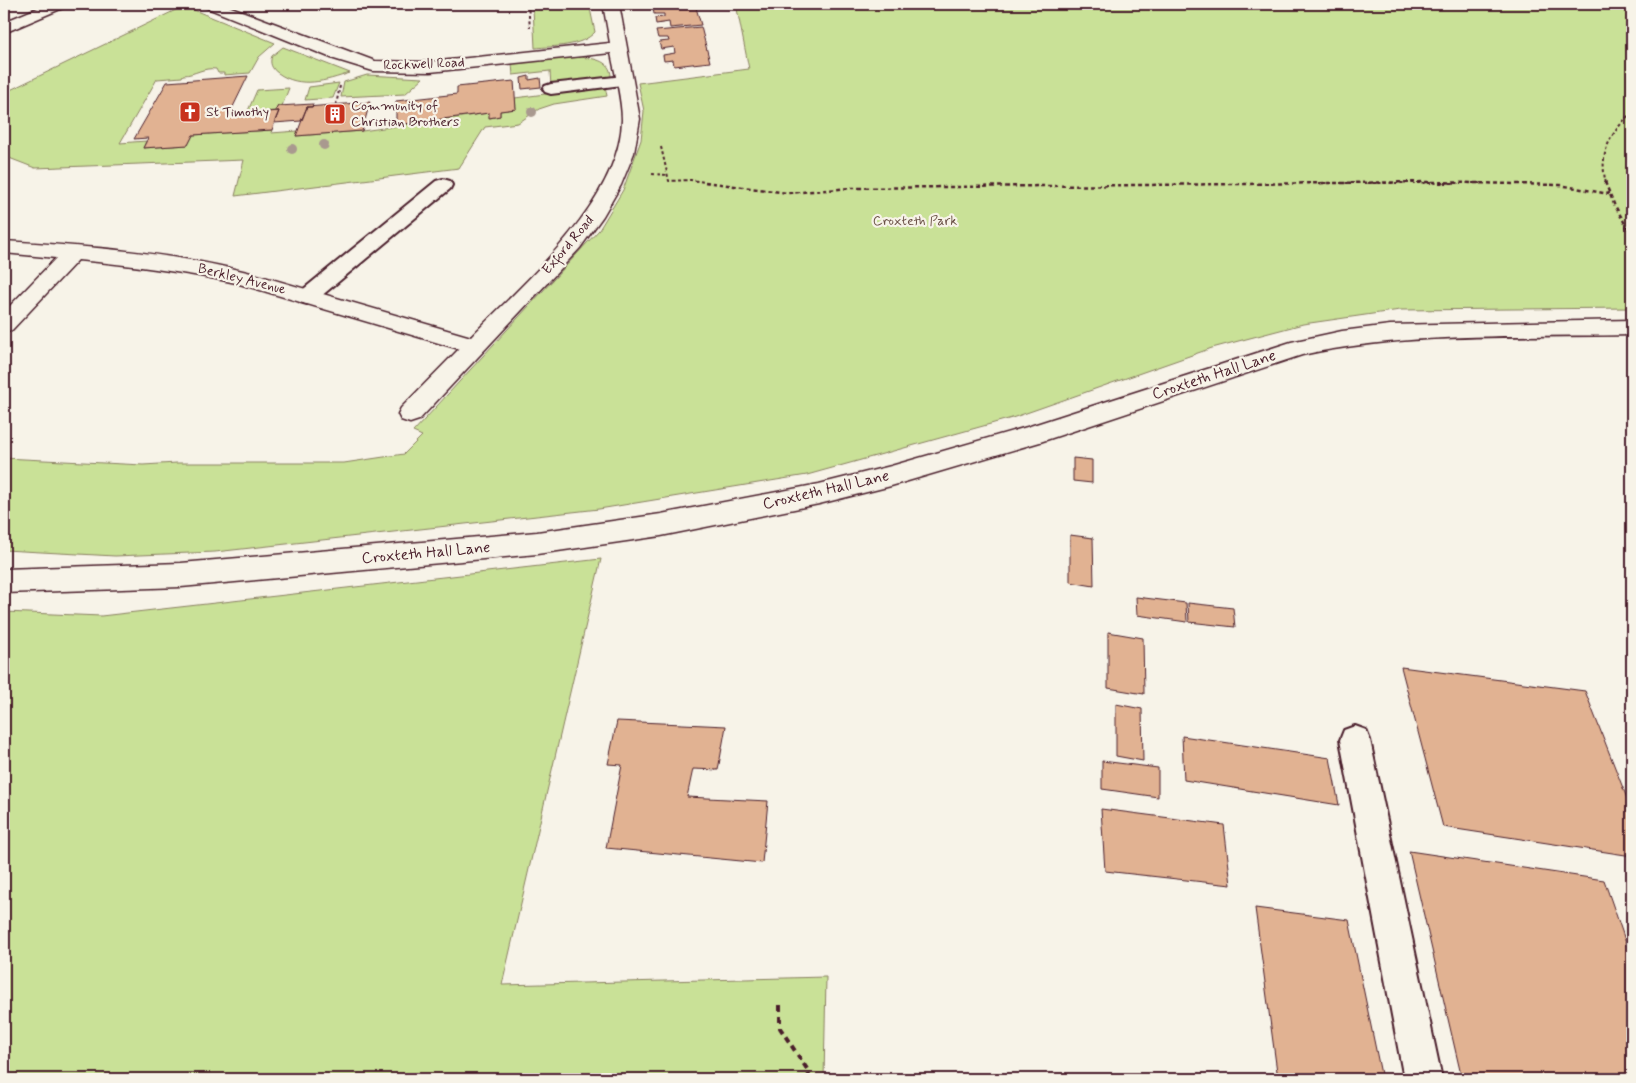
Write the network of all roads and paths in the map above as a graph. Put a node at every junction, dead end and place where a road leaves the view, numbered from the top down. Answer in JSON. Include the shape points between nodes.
{"nodes":[{"id":1,"x":60,"y":4,"type":"edge"},
{"id":2,"x":210,"y":4,"type":"edge"},
{"id":3,"x":549,"y":4,"type":"edge"},
{"id":4,"x":611,"y":4,"type":"edge"},
{"id":5,"x":528,"y":6,"type":"dead end"},
{"id":6,"x":4,"y":28,"type":"edge"},
{"id":7,"x":618,"y":47,"type":"junction"},
{"id":8,"x":342,"y":80,"type":"dead end"},
{"id":9,"x":624,"y":81,"type":"junction"},
{"id":10,"x":551,"y":89,"type":"dead end"},
{"id":11,"x":336,"y":105,"type":"dead end"},
{"id":12,"x":1632,"y":112,"type":"edge"},
{"id":13,"x":668,"y":175,"type":"dead end"},
{"id":14,"x":443,"y":185,"type":"dead end"},
{"id":15,"x":1609,"y":194,"type":"junction"},
{"id":16,"x":1632,"y":236,"type":"edge"},
{"id":17,"x":4,"y":247,"type":"edge"},
{"id":18,"x":72,"y":254,"type":"junction"},
{"id":19,"x":308,"y":297,"type":"junction"},
{"id":20,"x":11,"y":309,"type":"edge"},
{"id":21,"x":4,"y":325,"type":"edge"},
{"id":22,"x":1632,"y":327,"type":"edge"},
{"id":23,"x":475,"y":346,"type":"junction"},
{"id":24,"x":410,"y":414,"type":"dead end"},
{"id":25,"x":4,"y":581,"type":"edge"},
{"id":26,"x":1355,"y":740,"type":"dead end"},
{"id":27,"x":780,"y":1004,"type":"dead end"},
{"id":28,"x":810,"y":1079,"type":"edge"},
{"id":29,"x":1423,"y":1079,"type":"edge"}],
"edges":[{"from":1,"to":6,"type":"street"},
{"from":2,"to":7,"type":"street","name":"Rockwell Road","via":[[374,66],[430,67]]},
{"from":3,"to":5,"type":"path"},
{"from":4,"to":7,"type":"street","name":"Exford Road"},
{"from":7,"to":9,"type":"street","name":"Exford Road"},
{"from":8,"to":11,"type":"path"},
{"from":9,"to":10,"type":"lane"},
{"from":9,"to":23,"type":"street","name":"Exford Road","via":[[630,137],[592,220]]},
{"from":12,"to":15,"type":"path","via":[[1606,145],[1603,160]]},
{"from":13,"to":15,"type":"path","via":[[669,181],[680,178],[782,193],[852,188],[1432,182],[1560,185]]},
{"from":14,"to":19,"type":"lane"},
{"from":15,"to":16,"type":"path"},
{"from":17,"to":18,"type":"street","name":"Berkley Avenue"},
{"from":18,"to":19,"type":"street","name":"Berkley Avenue","via":[[168,262],[239,276]]},
{"from":18,"to":20,"type":"street"},
{"from":19,"to":23,"type":"street","name":"Berkley Avenue"},
{"from":20,"to":21,"type":"street"},
{"from":22,"to":25,"type":"street","name":"Croxteth Hall Lane","via":[[1390,333],[1342,339],[1299,348],[1031,435],[891,476],[819,494],[660,525],[538,543],[181,575]]},
{"from":23,"to":24,"type":"street","name":"Exford Road"},
{"from":26,"to":29,"type":"lane"},
{"from":27,"to":28,"type":"path","via":[[780,1028]]}]}
